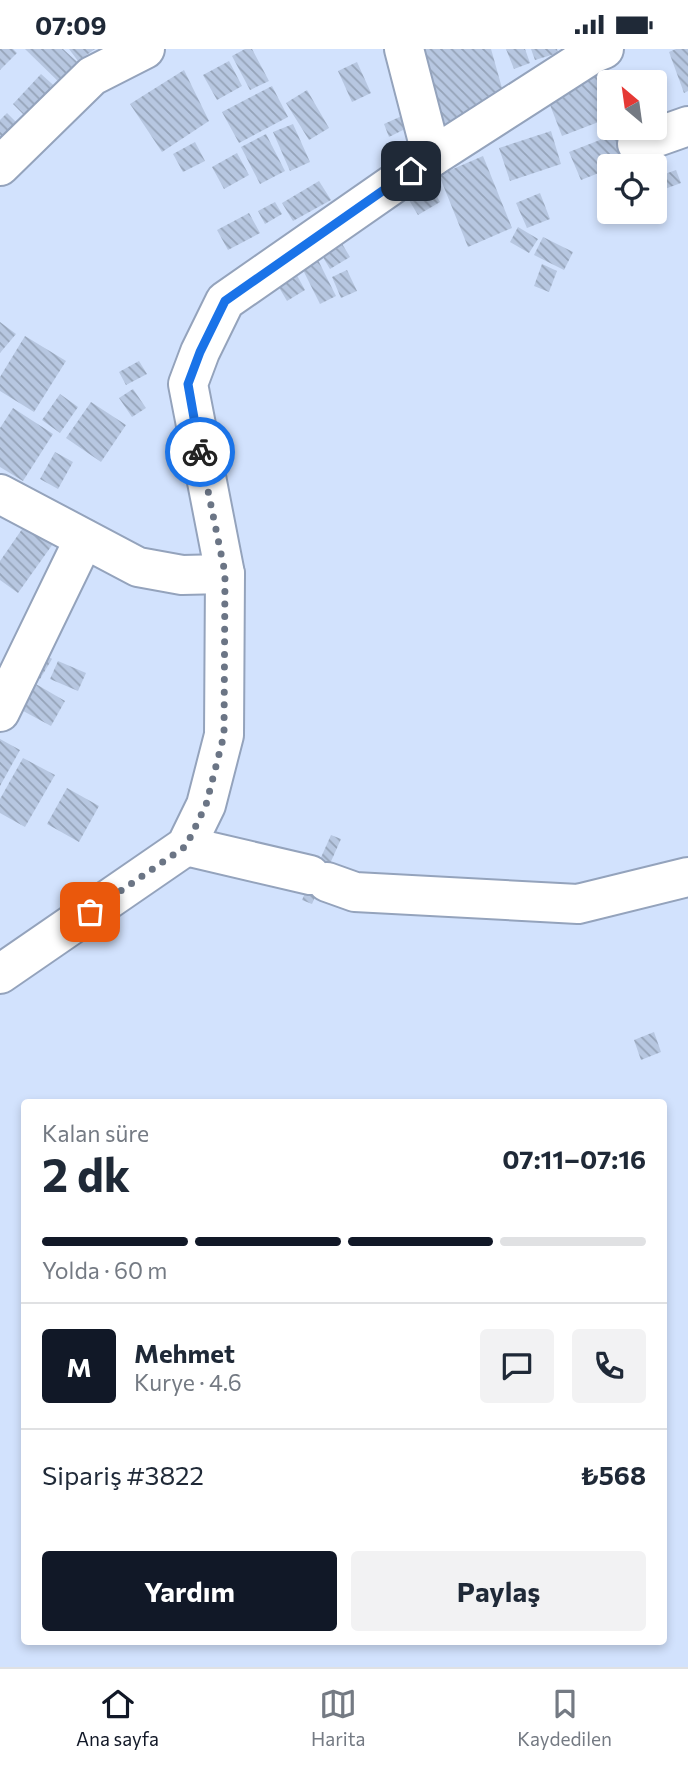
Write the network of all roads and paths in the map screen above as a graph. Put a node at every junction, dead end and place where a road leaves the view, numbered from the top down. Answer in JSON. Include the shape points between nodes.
{"nodes":[{"id":1,"x":145,"y":49,"type":"edge"},
{"id":2,"x":404,"y":49,"type":"edge"},
{"id":3,"x":604,"y":49,"type":"edge"},
{"id":4,"x":688,"y":126,"type":"edge"},
{"id":5,"x":637,"y":144,"type":"dead end"},
{"id":6,"x":432,"y":157,"type":"junction"},
{"id":7,"x":0,"y":166,"type":"edge"},
{"id":8,"x":0,"y":494,"type":"edge"},
{"id":9,"x":84,"y":539,"type":"junction"},
{"id":10,"x":225,"y":573,"type":"junction"},
{"id":11,"x":0,"y":712,"type":"edge"},
{"id":12,"x":186,"y":846,"type":"junction"},
{"id":13,"x":688,"y":877,"type":"edge"},
{"id":14,"x":0,"y":974,"type":"edge"}],
"edges":[{"from":1,"to":7,"type":"street","via":[[92,76]]},
{"from":2,"to":6,"type":"street"},
{"from":3,"to":6,"type":"street"},
{"from":4,"to":5,"type":"street"},
{"from":6,"to":10,"type":"street","via":[[225,301],[188,384]]},
{"from":8,"to":9,"type":"street"},
{"from":9,"to":10,"type":"street","via":[[138,567],[182,575]]},
{"from":9,"to":11,"type":"street"},
{"from":10,"to":12,"type":"street","via":[[224,735],[206,805]]},
{"from":12,"to":13,"type":"street","via":[[355,892],[578,904]]},
{"from":12,"to":14,"type":"street"}]}
